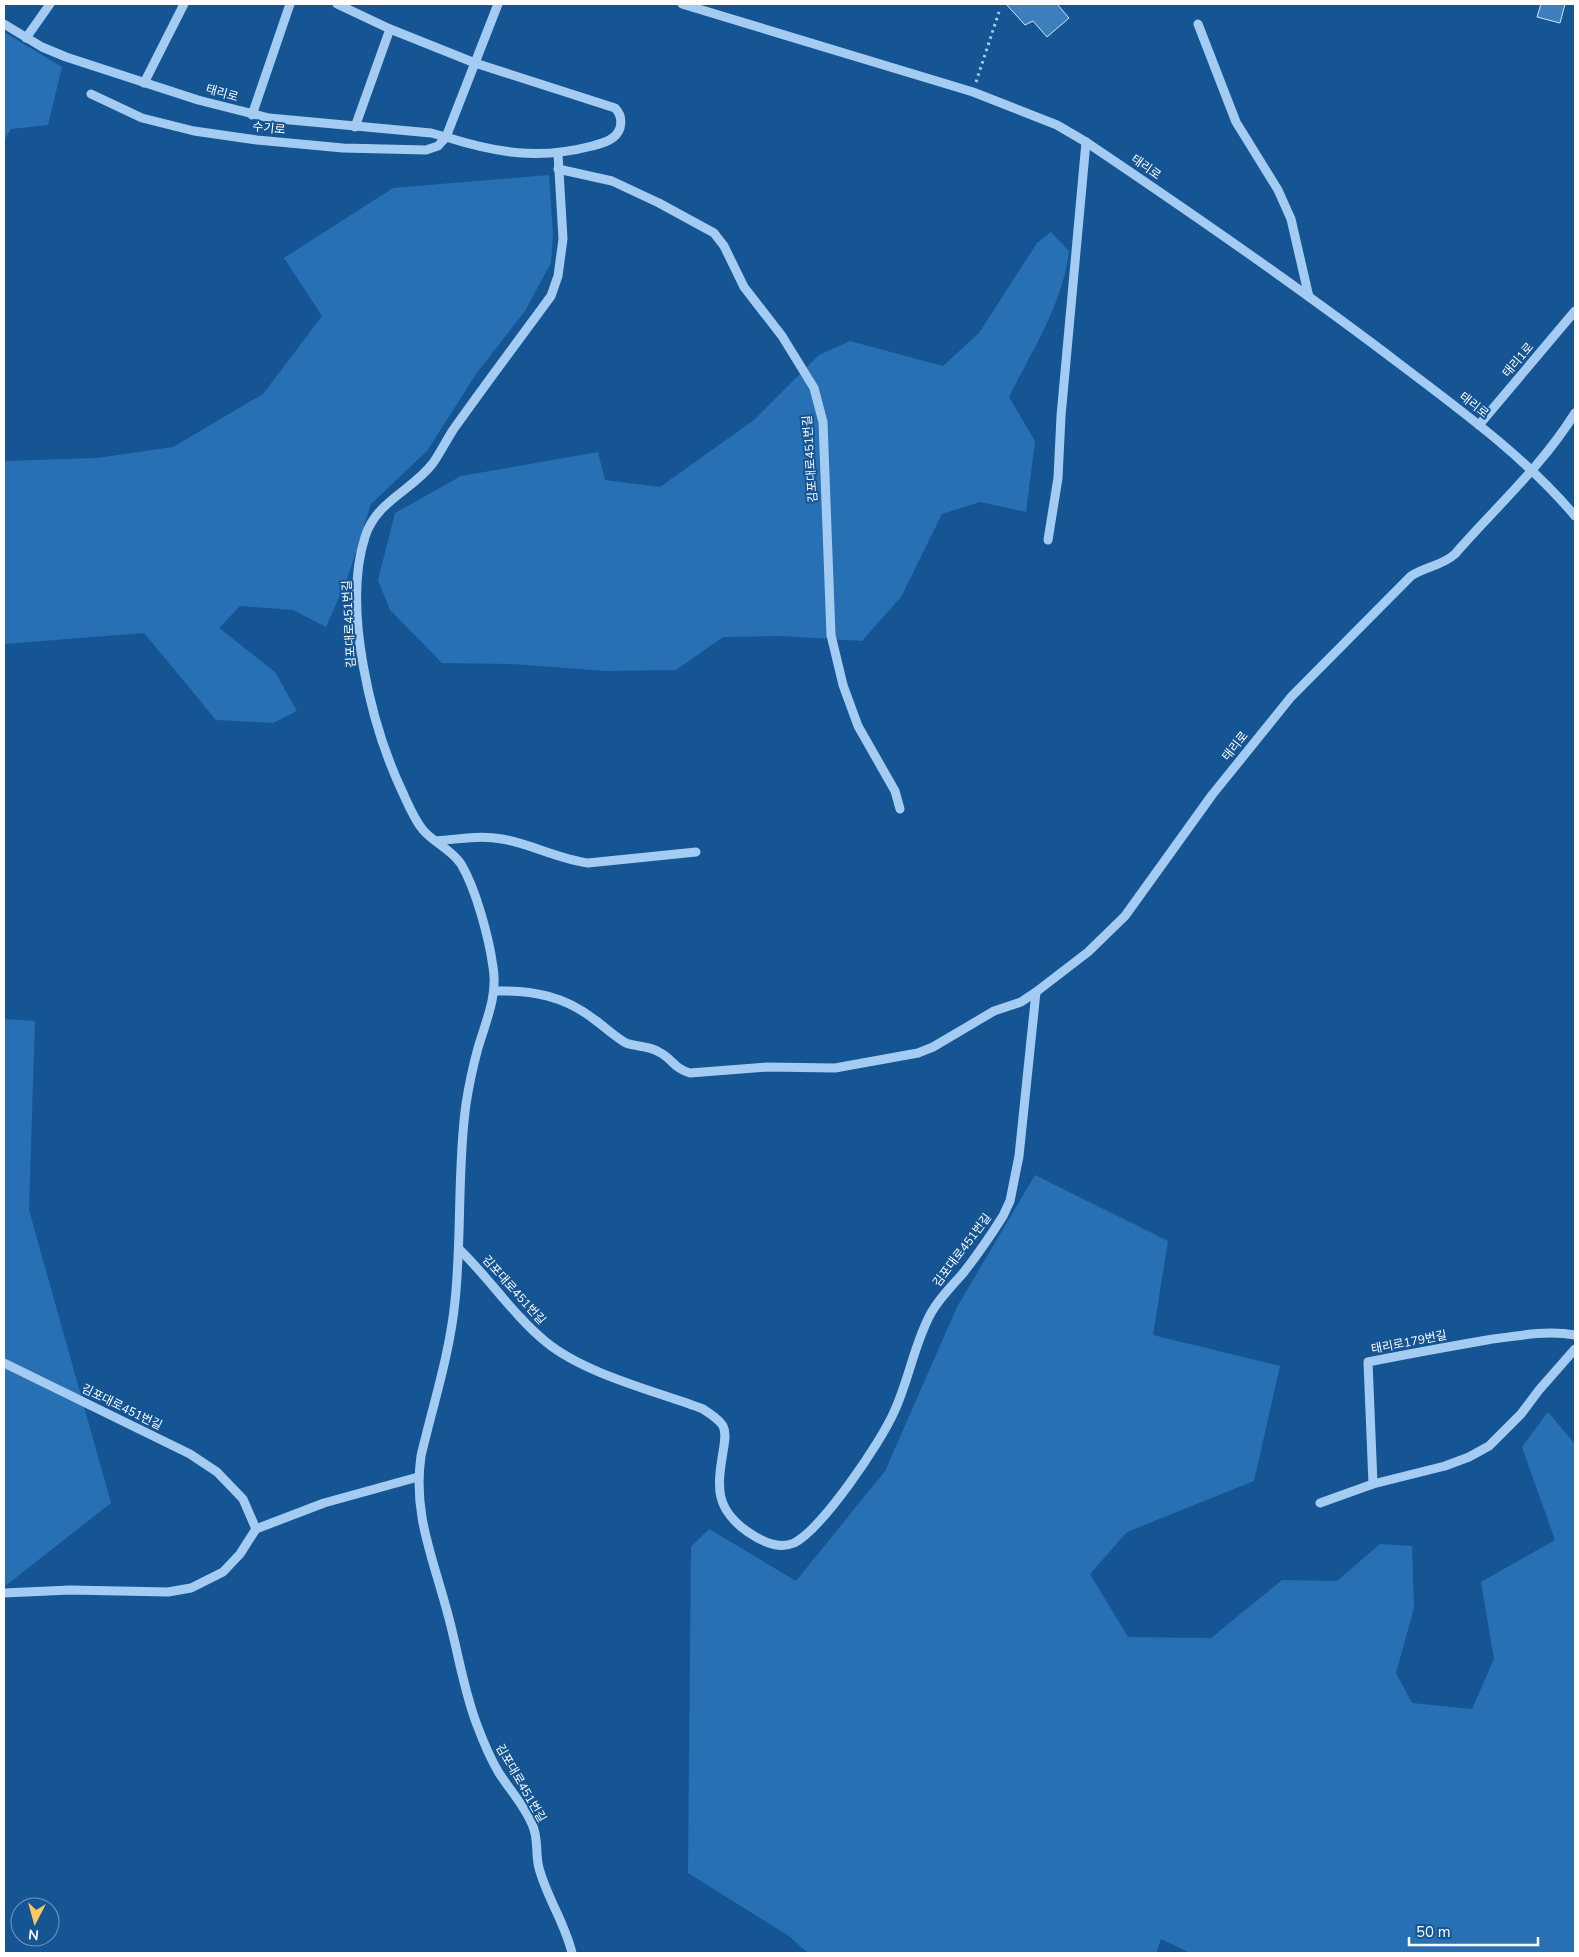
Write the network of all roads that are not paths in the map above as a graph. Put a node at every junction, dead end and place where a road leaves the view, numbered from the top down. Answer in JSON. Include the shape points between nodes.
{"nodes":[{"id":1,"x":50,"y":4,"type":"edge"},
{"id":2,"x":184,"y":4,"type":"edge"},
{"id":3,"x":290,"y":4,"type":"edge"},
{"id":4,"x":337,"y":4,"type":"edge"},
{"id":5,"x":498,"y":4,"type":"edge"},
{"id":6,"x":682,"y":4,"type":"edge"},
{"id":7,"x":4,"y":24,"type":"edge"},
{"id":8,"x":1198,"y":24,"type":"dead end"},
{"id":9,"x":390,"y":29,"type":"junction"},
{"id":10,"x":26,"y":38,"type":"junction"},
{"id":11,"x":475,"y":63,"type":"junction"},
{"id":12,"x":144,"y":83,"type":"junction"},
{"id":13,"x":90,"y":94,"type":"dead end"},
{"id":14,"x":252,"y":115,"type":"junction"},
{"id":15,"x":355,"y":127,"type":"junction"},
{"id":16,"x":446,"y":136,"type":"junction"},
{"id":17,"x":1086,"y":142,"type":"junction"},
{"id":18,"x":558,"y":154,"type":"junction"},
{"id":19,"x":558,"y":170,"type":"junction"},
{"id":20,"x":1309,"y":297,"type":"junction"},
{"id":21,"x":1575,"y":311,"type":"edge"},
{"id":22,"x":1575,"y":413,"type":"edge"},
{"id":23,"x":1479,"y":425,"type":"junction"},
{"id":24,"x":1533,"y":471,"type":"junction"},
{"id":25,"x":1575,"y":516,"type":"edge"},
{"id":26,"x":1048,"y":540,"type":"dead end"},
{"id":27,"x":900,"y":809,"type":"dead end"},
{"id":28,"x":436,"y":841,"type":"junction"},
{"id":29,"x":696,"y":852,"type":"dead end"},
{"id":30,"x":495,"y":991,"type":"junction"},
{"id":31,"x":1036,"y":992,"type":"junction"},
{"id":32,"x":460,"y":1250,"type":"junction"},
{"id":33,"x":1575,"y":1335,"type":"edge"},
{"id":34,"x":1575,"y":1349,"type":"edge"},
{"id":35,"x":4,"y":1363,"type":"edge"},
{"id":36,"x":418,"y":1477,"type":"junction"},
{"id":37,"x":1374,"y":1484,"type":"junction"},
{"id":38,"x":1320,"y":1503,"type":"dead end"},
{"id":39,"x":256,"y":1529,"type":"junction"},
{"id":40,"x":4,"y":1593,"type":"edge"},
{"id":41,"x":572,"y":1953,"type":"edge"}],
"edges":[{"from":1,"to":10,"type":"street"},
{"from":2,"to":12,"type":"street"},
{"from":3,"to":14,"type":"street"},
{"from":4,"to":9,"type":"street","name":"태리로"},
{"from":5,"to":11,"type":"street"},
{"from":6,"to":17,"type":"street","name":"태리로","via":[[973,92],[1050,122]]},
{"from":7,"to":10,"type":"street","name":"태리로"},
{"from":8,"to":20,"type":"street","via":[[1236,122],[1278,190],[1291,218]]},
{"from":9,"to":11,"type":"street","name":"태리로"},
{"from":9,"to":15,"type":"street"},
{"from":10,"to":12,"type":"street","name":"태리로","via":[[66,57]]},
{"from":11,"to":16,"type":"street"},
{"from":11,"to":18,"type":"street","name":"태리로","via":[[606,104],[619,112],[621,126],[612,139]]},
{"from":12,"to":14,"type":"street","name":"태리로"},
{"from":13,"to":16,"type":"street","name":"수기로","via":[[156,123],[257,140],[343,148],[416,150],[432,149]]},
{"from":14,"to":15,"type":"street","name":"태리로"},
{"from":15,"to":16,"type":"street","name":"태리로"},
{"from":16,"to":18,"type":"street","name":"태리로","via":[[502,152]]},
{"from":17,"to":20,"type":"street","name":"태리로"},
{"from":17,"to":26,"type":"street","via":[[1060,416],[1058,478]]},
{"from":18,"to":19,"type":"street","name":"김포대로451번길"},
{"from":19,"to":27,"type":"street","name":"김포대로451번길","via":[[612,182],[714,233],[744,287],[782,336],[814,388],[823,422],[831,635],[855,718],[895,791]]},
{"from":19,"to":28,"type":"street","name":"김포대로451번길","via":[[563,239],[558,276],[551,296],[451,433],[432,465],[388,501],[373,519],[365,536],[358,578],[362,658],[377,729],[407,801],[423,830]]},
{"from":20,"to":23,"type":"street","name":"태리로"},
{"from":21,"to":23,"type":"street","name":"태리1로"},
{"from":22,"to":24,"type":"street"},
{"from":23,"to":24,"type":"street","name":"태리로"},
{"from":24,"to":25,"type":"street","name":"태리로"},
{"from":24,"to":31,"type":"street","name":"태리로","via":[[1447,561],[1423,568],[1411,576],[1304,683],[1212,795],[1125,916],[1088,952]]},
{"from":28,"to":29,"type":"street","via":[[503,839],[573,861],[588,862]]},
{"from":28,"to":30,"type":"street","name":"김포대로451번길","via":[[451,852],[469,882],[490,950]]},
{"from":30,"to":31,"type":"street","via":[[528,991],[562,1000],[625,1042],[656,1050],[666,1055],[678,1070],[690,1073],[767,1067],[835,1068],[918,1053]]},
{"from":30,"to":32,"type":"street","name":"김포대로451번길","via":[[466,1102],[461,1162]]},
{"from":31,"to":32,"type":"street","name":"김포대로451번길","via":[[1019,1156],[1010,1201],[1003,1216],[932,1311],[894,1412],[872,1450],[820,1520],[793,1543],[778,1545],[765,1542],[732,1518],[725,1507],[719,1494],[719,1480],[725,1439],[723,1427],[716,1418],[703,1409],[559,1352],[528,1326]]},
{"from":32,"to":36,"type":"street","name":"김포대로451번길","via":[[452,1328]]},
{"from":33,"to":37,"type":"street","name":"태리로179번길","via":[[1537,1333],[1368,1362]]},
{"from":34,"to":37,"type":"street","via":[[1516,1420],[1489,1446],[1445,1466]]},
{"from":35,"to":39,"type":"street","name":"김포대로451번길","via":[[190,1454],[217,1472],[243,1498]]},
{"from":36,"to":39,"type":"street","via":[[324,1503]]},
{"from":36,"to":41,"type":"street","name":"김포대로451번길","via":[[426,1542],[445,1604],[466,1694],[487,1749],[533,1825],[539,1868]]},
{"from":37,"to":38,"type":"street"},
{"from":39,"to":40,"type":"street","via":[[240,1554],[223,1572],[191,1588],[168,1592],[70,1590]]}]}
